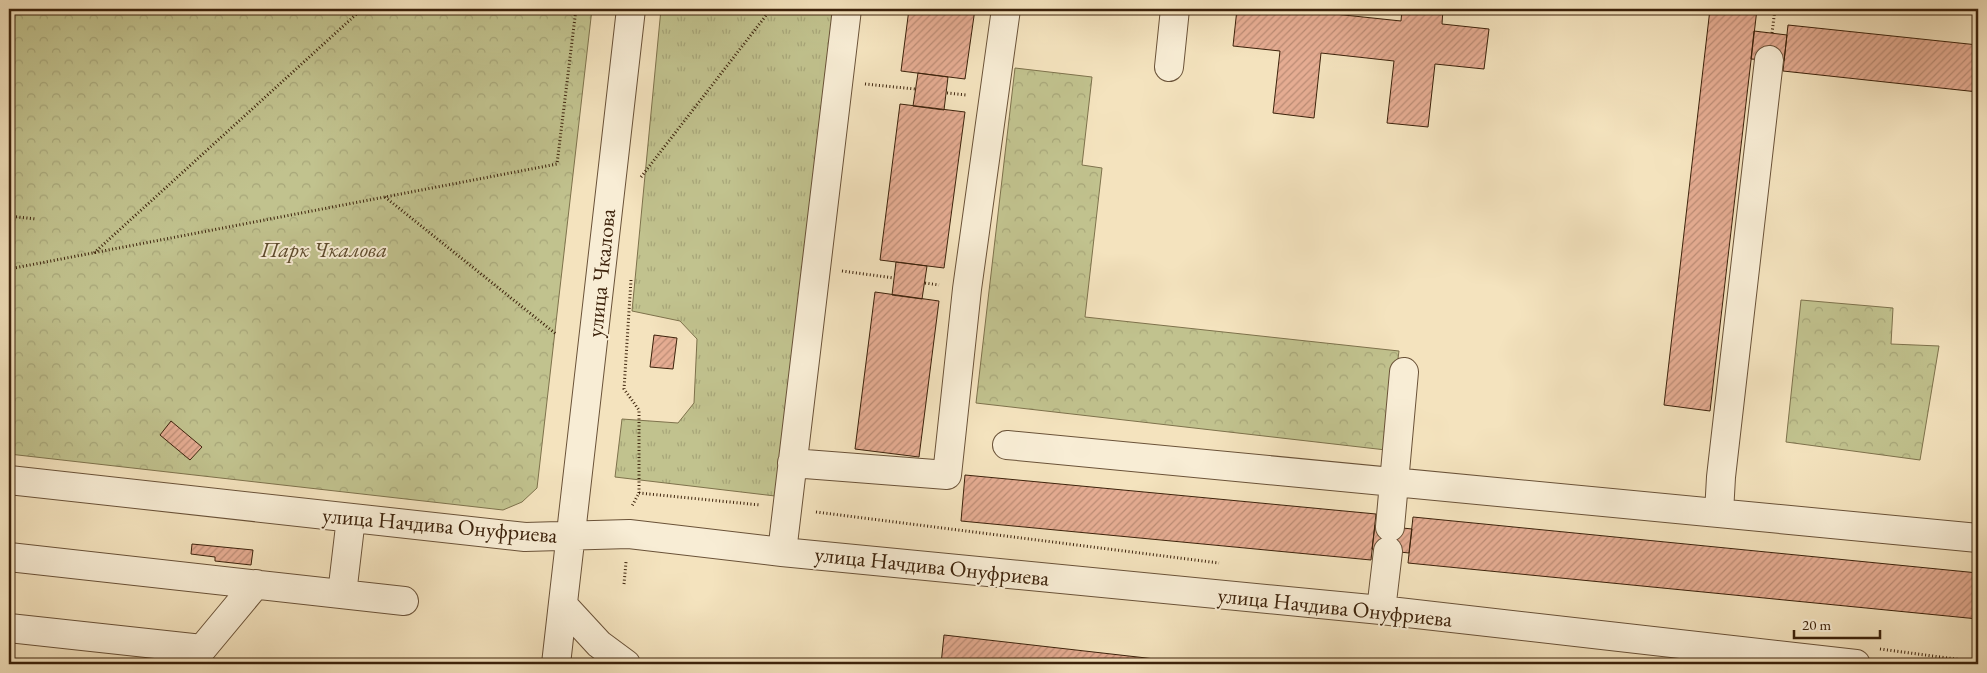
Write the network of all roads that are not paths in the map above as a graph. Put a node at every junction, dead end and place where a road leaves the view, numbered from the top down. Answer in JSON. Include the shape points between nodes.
{"nodes":[{"id":1,"x":631,"y":9,"type":"edge"},
{"id":2,"x":847,"y":9,"type":"edge"},
{"id":3,"x":1006,"y":9,"type":"edge"},
{"id":4,"x":1175,"y":9,"type":"edge"},
{"id":5,"x":1769,"y":60,"type":"dead end"},
{"id":6,"x":1169,"y":67,"type":"dead end"},
{"id":7,"x":1404,"y":372,"type":"dead end"},
{"id":8,"x":1008,"y":445,"type":"dead end"},
{"id":9,"x":792,"y":463,"type":"junction"},
{"id":10,"x":9,"y":480,"type":"edge"},
{"id":11,"x":1393,"y":482,"type":"junction"},
{"id":12,"x":1719,"y":514,"type":"junction"},
{"id":13,"x":351,"y":518,"type":"junction"},
{"id":14,"x":572,"y":537,"type":"junction"},
{"id":15,"x":1978,"y":538,"type":"edge"},
{"id":16,"x":782,"y":552,"type":"junction"},
{"id":17,"x":9,"y":557,"type":"edge"},
{"id":18,"x":256,"y":584,"type":"junction"},
{"id":19,"x":342,"y":594,"type":"junction"},
{"id":20,"x":404,"y":601,"type":"dead end"},
{"id":21,"x":563,"y":605,"type":"junction"},
{"id":22,"x":1381,"y":610,"type":"junction"},
{"id":23,"x":9,"y":628,"type":"edge"},
{"id":24,"x":1769,"y":660,"type":"edge"},
{"id":25,"x":556,"y":664,"type":"edge"},
{"id":26,"x":626,"y":664,"type":"edge"},
{"id":27,"x":1856,"y":664,"type":"edge"}],
"edges":[{"from":1,"to":14,"type":"street","name":"улица Чкалова"},
{"from":2,"to":9,"type":"street"},
{"from":3,"to":9,"type":"street","via":[[967,289],[947,475]]},
{"from":4,"to":6,"type":"street"},
{"from":5,"to":12,"type":"street"},
{"from":7,"to":11,"type":"street"},
{"from":8,"to":11,"type":"street"},
{"from":9,"to":16,"type":"street"},
{"from":10,"to":13,"type":"street","name":"улица Начдива Онуфриева"},
{"from":11,"to":12,"type":"street"},
{"from":11,"to":22,"type":"street"},
{"from":12,"to":15,"type":"street"},
{"from":13,"to":14,"type":"street","name":"улица Начдива Онуфриева","via":[[525,537]]},
{"from":13,"to":19,"type":"street"},
{"from":14,"to":16,"type":"street","name":"улица Начдива Онуфриева","via":[[629,534]]},
{"from":14,"to":21,"type":"street","name":"улица Чкалова"},
{"from":16,"to":22,"type":"street","name":"улица Начдива Онуфриева"},
{"from":17,"to":18,"type":"street"},
{"from":18,"to":19,"type":"street"},
{"from":18,"to":23,"type":"street","via":[[202,649]]},
{"from":19,"to":20,"type":"street"},
{"from":21,"to":25,"type":"street","name":"улица Чкалова"},
{"from":21,"to":26,"type":"street","via":[[599,644]]},
{"from":22,"to":24,"type":"street","name":"улица Начдива Онуфриева"},
{"from":24,"to":27,"type":"street","name":"улица Начдива Онуфриева"}]}
